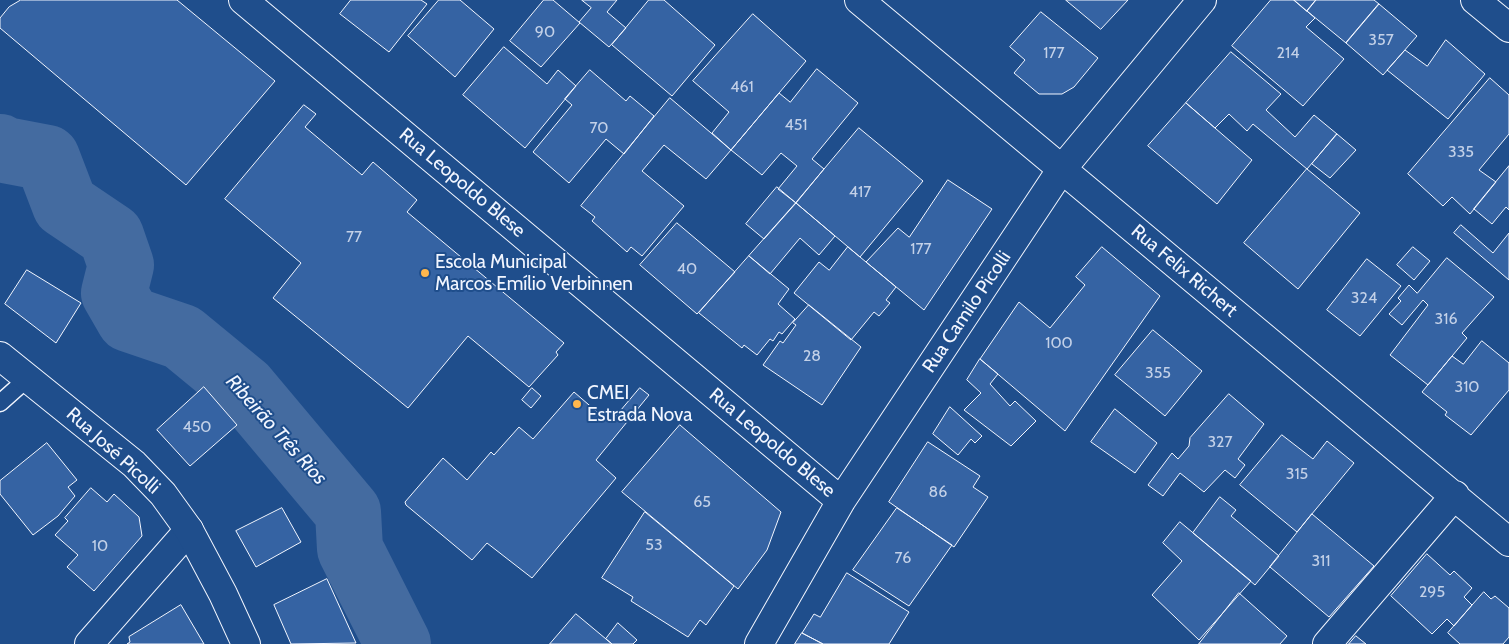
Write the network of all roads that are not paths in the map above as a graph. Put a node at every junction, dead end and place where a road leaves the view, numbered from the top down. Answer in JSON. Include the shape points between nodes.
{"nodes":[{"id":1,"x":242,"y":0,"type":"edge"},
{"id":2,"x":859,"y":0,"type":"edge"},
{"id":3,"x":1202,"y":0,"type":"edge"},
{"id":4,"x":1475,"y":0,"type":"edge"},
{"id":5,"x":1509,"y":28,"type":"edge"},
{"id":6,"x":1061,"y":170,"type":"junction"},
{"id":7,"x":0,"y":356,"type":"edge"},
{"id":8,"x":28,"y":378,"type":"junction"},
{"id":9,"x":0,"y":403,"type":"edge"},
{"id":10,"x":1455,"y":496,"type":"junction"},
{"id":11,"x":841,"y":502,"type":"junction"},
{"id":12,"x":189,"y":530,"type":"junction"},
{"id":13,"x":1509,"y":542,"type":"edge"},
{"id":14,"x":89,"y":644,"type":"edge"},
{"id":15,"x":246,"y":644,"type":"edge"},
{"id":16,"x":759,"y":644,"type":"edge"},
{"id":17,"x":1327,"y":644,"type":"edge"}],
"edges":[{"from":1,"to":11,"type":"street","name":"Rua Leopoldo Blese"},
{"from":2,"to":6,"type":"street","name":"Rua Felix Richert"},
{"from":3,"to":6,"type":"street","name":"Rua Camilo Picolli"},
{"from":4,"to":5,"type":"street"},
{"from":6,"to":10,"type":"street","name":"Rua Felix Richert"},
{"from":6,"to":11,"type":"street","name":"Rua Camilo Picolli"},
{"from":7,"to":8,"type":"street","name":"Rua José Picolli"},
{"from":8,"to":9,"type":"lane"},
{"from":8,"to":12,"type":"street","name":"Rua José Picolli","via":[[134,464]]},
{"from":10,"to":13,"type":"street","name":"Rua Felix Richert"},
{"from":10,"to":17,"type":"street"},
{"from":11,"to":16,"type":"street","name":"Rua Camilo Picolli"},
{"from":12,"to":14,"type":"street"},
{"from":12,"to":15,"type":"street","name":"Rua José Picolli"}]}
